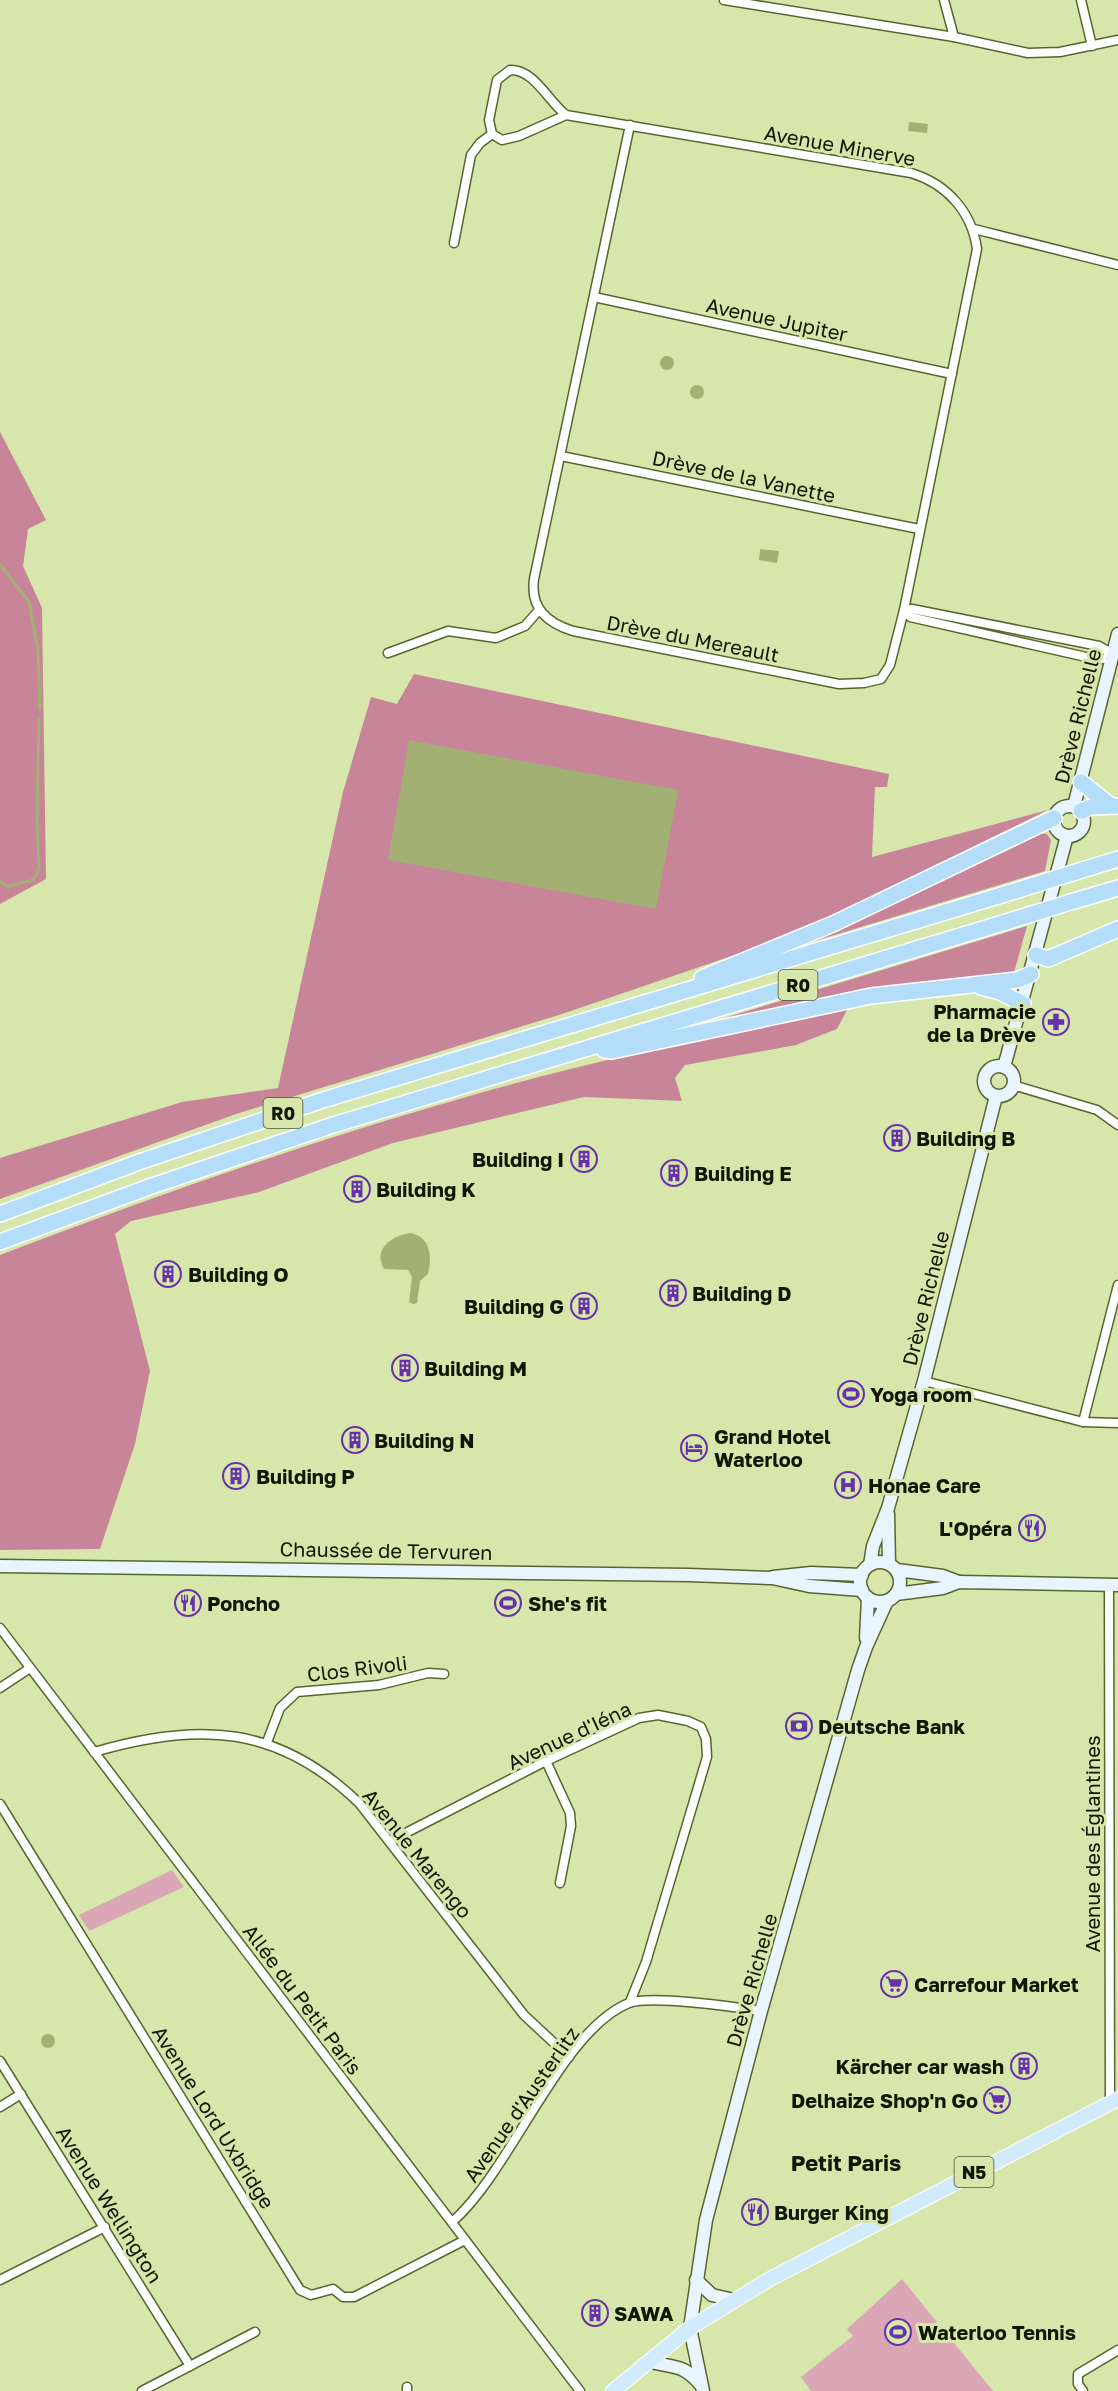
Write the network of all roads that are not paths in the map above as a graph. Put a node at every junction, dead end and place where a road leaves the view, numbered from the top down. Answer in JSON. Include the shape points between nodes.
{"nodes":[{"id":1,"x":724,"y":0,"type":"edge"},
{"id":2,"x":944,"y":0,"type":"edge"},
{"id":3,"x":1081,"y":0,"type":"edge"},
{"id":4,"x":954,"y":37,"type":"junction"},
{"id":5,"x":1118,"y":40,"type":"edge"},
{"id":6,"x":1092,"y":46,"type":"junction"},
{"id":7,"x":566,"y":115,"type":"junction"},
{"id":8,"x":630,"y":125,"type":"junction"},
{"id":9,"x":492,"y":134,"type":"junction"},
{"id":10,"x":974,"y":229,"type":"junction"},
{"id":11,"x":454,"y":243,"type":"dead end"},
{"id":12,"x":1118,"y":265,"type":"edge"},
{"id":13,"x":594,"y":297,"type":"junction"},
{"id":14,"x":952,"y":374,"type":"junction"},
{"id":15,"x":561,"y":456,"type":"junction"},
{"id":16,"x":919,"y":528,"type":"junction"},
{"id":17,"x":539,"y":610,"type":"junction"},
{"id":18,"x":904,"y":610,"type":"junction"},
{"id":19,"x":1118,"y":634,"type":"edge"},
{"id":20,"x":388,"y":653,"type":"dead end"},
{"id":21,"x":1111,"y":659,"type":"junction"},
{"id":22,"x":1081,"y":782,"type":"junction"},
{"id":23,"x":1114,"y":805,"type":"edge"},
{"id":24,"x":1078,"y":809,"type":"junction"},
{"id":25,"x":1054,"y":818,"type":"junction"},
{"id":26,"x":1067,"y":836,"type":"junction"},
{"id":27,"x":1118,"y":859,"type":"edge"},
{"id":28,"x":1118,"y":888,"type":"edge"},
{"id":29,"x":1118,"y":929,"type":"edge"},
{"id":30,"x":1036,"y":955,"type":"junction"},
{"id":31,"x":1031,"y":974,"type":"junction"},
{"id":32,"x":972,"y":985,"type":"junction"},
{"id":33,"x":684,"y":991,"type":"junction"},
{"id":34,"x":1023,"y":1004,"type":"junction"},
{"id":35,"x":590,"y":1047,"type":"junction"},
{"id":36,"x":1004,"y":1067,"type":"junction"},
{"id":37,"x":1013,"y":1085,"type":"junction"},
{"id":38,"x":996,"y":1096,"type":"junction"},
{"id":39,"x":1118,"y":1125,"type":"edge"},
{"id":40,"x":0,"y":1214,"type":"edge"},
{"id":41,"x":0,"y":1242,"type":"edge"},
{"id":42,"x":1118,"y":1285,"type":"edge"},
{"id":43,"x":924,"y":1382,"type":"junction"},
{"id":44,"x":1083,"y":1422,"type":"junction"},
{"id":45,"x":1118,"y":1423,"type":"edge"},
{"id":46,"x":888,"y":1508,"type":"junction"},
{"id":47,"x":870,"y":1565,"type":"junction"},
{"id":48,"x":0,"y":1566,"type":"edge"},
{"id":49,"x":893,"y":1567,"type":"junction"},
{"id":50,"x":862,"y":1575,"type":"junction"},
{"id":51,"x":772,"y":1578,"type":"junction"},
{"id":52,"x":959,"y":1582,"type":"junction"},
{"id":53,"x":1114,"y":1584,"type":"edge"},
{"id":54,"x":865,"y":1594,"type":"junction"},
{"id":55,"x":892,"y":1597,"type":"junction"},
{"id":56,"x":0,"y":1628,"type":"edge"},
{"id":57,"x":866,"y":1647,"type":"junction"},
{"id":58,"x":30,"y":1668,"type":"junction"},
{"id":59,"x":444,"y":1674,"type":"dead end"},
{"id":60,"x":0,"y":1689,"type":"edge"},
{"id":61,"x":267,"y":1742,"type":"junction"},
{"id":62,"x":94,"y":1752,"type":"junction"},
{"id":63,"x":546,"y":1761,"type":"junction"},
{"id":64,"x":0,"y":1804,"type":"edge"},
{"id":65,"x":390,"y":1841,"type":"junction"},
{"id":66,"x":560,"y":1883,"type":"dead end"},
{"id":67,"x":630,"y":2002,"type":"junction"},
{"id":68,"x":761,"y":2011,"type":"junction"},
{"id":69,"x":569,"y":2057,"type":"junction"},
{"id":70,"x":0,"y":2061,"type":"edge"},
{"id":71,"x":21,"y":2094,"type":"junction"},
{"id":72,"x":1114,"y":2101,"type":"edge"},
{"id":73,"x":0,"y":2107,"type":"edge"},
{"id":74,"x":452,"y":2222,"type":"junction"},
{"id":75,"x":105,"y":2227,"type":"junction"},
{"id":76,"x":465,"y":2240,"type":"junction"},
{"id":77,"x":0,"y":2280,"type":"edge"},
{"id":78,"x":696,"y":2280,"type":"junction"},
{"id":79,"x":734,"y":2300,"type":"junction"},
{"id":80,"x":690,"y":2328,"type":"junction"},
{"id":81,"x":255,"y":2332,"type":"dead end"},
{"id":82,"x":1118,"y":2350,"type":"edge"},
{"id":83,"x":651,"y":2362,"type":"junction"},
{"id":84,"x":190,"y":2366,"type":"junction"},
{"id":85,"x":702,"y":2388,"type":"edge"},
{"id":86,"x":142,"y":2391,"type":"edge"},
{"id":87,"x":580,"y":2391,"type":"edge"},
{"id":88,"x":613,"y":2391,"type":"edge"},
{"id":89,"x":1083,"y":2391,"type":"edge"}],
"edges":[{"from":1,"to":4,"type":"street"},
{"from":2,"to":4,"type":"street"},
{"from":3,"to":6,"type":"street"},
{"from":4,"to":6,"type":"street","via":[[1028,53]]},
{"from":5,"to":6,"type":"street"},
{"from":7,"to":8,"type":"street","name":"Avenue Minerve"},
{"from":7,"to":9,"type":"street","via":[[508,140]]},
{"from":7,"to":9,"type":"street","via":[[525,73],[510,70],[500,76],[494,87],[489,120]]},
{"from":8,"to":10,"type":"street","name":"Avenue Minerve","via":[[930,179],[949,193]]},
{"from":8,"to":13,"type":"street"},
{"from":9,"to":11,"type":"street","via":[[471,155]]},
{"from":10,"to":12,"type":"street"},
{"from":10,"to":14,"type":"street","name":"Drève du Mereault","via":[[977,249]]},
{"from":13,"to":14,"type":"street","name":"Avenue Jupiter"},
{"from":13,"to":15,"type":"street"},
{"from":14,"to":16,"type":"street","name":"Drève du Mereault"},
{"from":15,"to":16,"type":"street","name":"Drève de la Vanette"},
{"from":15,"to":17,"type":"street","via":[[534,579]]},
{"from":16,"to":18,"type":"street","name":"Drève du Mereault"},
{"from":17,"to":18,"type":"street","name":"Drève du Mereault","via":[[553,623],[573,631],[839,684],[881,679],[890,665]]},
{"from":17,"to":20,"type":"street","via":[[525,626],[496,638],[448,631]]},
{"from":18,"to":21,"type":"street","via":[[910,617],[1095,659]]},
{"from":18,"to":21,"type":"street","via":[[1099,646]]},
{"from":19,"to":21,"type":"main road","name":"Drève Richelle"},
{"from":21,"to":22,"type":"main road","name":"Drève Richelle"},
{"from":22,"to":23,"type":"highway"},
{"from":22,"to":24,"type":"main road","name":"Drève Richelle"},
{"from":23,"to":24,"type":"highway"},
{"from":24,"to":25,"type":"main road","via":[[1062,808]]},
{"from":24,"to":26,"type":"main road","via":[[1084,825],[1080,832]]},
{"from":25,"to":26,"type":"main road","via":[[1057,830]]},
{"from":25,"to":33,"type":"highway","via":[[833,924],[709,973]]},
{"from":26,"to":30,"type":"main road"},
{"from":27,"to":33,"type":"highway","number":"R0","bridge":true},
{"from":28,"to":35,"type":"highway","number":"R0","bridge":true},
{"from":29,"to":30,"type":"highway","via":[[1048,959]]},
{"from":30,"to":31,"type":"main road"},
{"from":31,"to":32,"type":"highway","via":[[1017,980]]},
{"from":31,"to":34,"type":"main road"},
{"from":32,"to":34,"type":"highway","via":[[1000,992]]},
{"from":32,"to":35,"type":"highway","via":[[871,996],[612,1051]]},
{"from":33,"to":40,"type":"highway","number":"R0","via":[[323,1100]]},
{"from":34,"to":36,"type":"main road"},
{"from":35,"to":41,"type":"highway","number":"R0","via":[[239,1156]]},
{"from":36,"to":37,"type":"main road","via":[[1010,1072]]},
{"from":36,"to":38,"type":"main road","via":[[994,1067],[984,1079],[987,1090]]},
{"from":37,"to":38,"type":"main road","via":[[1010,1092]]},
{"from":37,"to":39,"type":"street","via":[[1097,1110]]},
{"from":38,"to":43,"type":"main road","name":"Drève Richelle"},
{"from":42,"to":44,"type":"street"},
{"from":43,"to":44,"type":"street"},
{"from":43,"to":46,"type":"main road","name":"Drève Richelle"},
{"from":44,"to":45,"type":"street"},
{"from":46,"to":47,"type":"main road","name":"Drève Richelle","via":[[878,1529]]},
{"from":46,"to":49,"type":"main road","name":"Drève Richelle"},
{"from":47,"to":49,"type":"main road","via":[[883,1562]]},
{"from":47,"to":50,"type":"main road"},
{"from":48,"to":51,"type":"main road","name":"Chaussée de Tervuren","via":[[347,1568]]},
{"from":49,"to":52,"type":"main road"},
{"from":49,"to":55,"type":"main road","via":[[900,1586]]},
{"from":50,"to":51,"type":"main road","name":"Chaussée de Tervuren","via":[[811,1573]]},
{"from":50,"to":54,"type":"main road"},
{"from":51,"to":54,"type":"main road","name":"Chaussée de Tervuren"},
{"from":52,"to":53,"type":"main road"},
{"from":52,"to":55,"type":"main road"},
{"from":53,"to":72,"type":"street","name":"Avenue des Églantines"},
{"from":54,"to":55,"type":"main road","via":[[881,1602]]},
{"from":54,"to":57,"type":"main road","name":"Drève Richelle"},
{"from":55,"to":57,"type":"main road","name":"Drève Richelle"},
{"from":56,"to":58,"type":"street","name":"Allée du Petit Paris"},
{"from":57,"to":68,"type":"main road","name":"Drève Richelle"},
{"from":58,"to":60,"type":"street"},
{"from":58,"to":62,"type":"street","name":"Allée du Petit Paris"},
{"from":59,"to":61,"type":"street","name":"Clos Rivoli","via":[[379,1685],[297,1692],[280,1708]]},
{"from":61,"to":62,"type":"street","name":"Avenue Marengo","via":[[204,1732],[137,1740]]},
{"from":61,"to":65,"type":"street","name":"Avenue Marengo","via":[[311,1763],[341,1786]]},
{"from":62,"to":74,"type":"street","name":"Allée du Petit Paris"},
{"from":63,"to":65,"type":"street","name":"Avenue d'Iéna"},
{"from":63,"to":66,"type":"street","via":[[570,1813]]},
{"from":63,"to":67,"type":"street","name":"Avenue d'Iéna","via":[[630,1722],[658,1715],[701,1727],[706,1739],[707,1756],[646,1962]]},
{"from":64,"to":76,"type":"street","name":"Avenue Lord Uxbridge","via":[[300,2290],[311,2295],[333,2289],[344,2297],[354,2297]]},
{"from":65,"to":69,"type":"street","name":"Avenue Marengo","via":[[524,2015]]},
{"from":67,"to":68,"type":"street","via":[[652,2000]]},
{"from":67,"to":69,"type":"street","name":"Avenue d'Austerlitz","via":[[608,2015]]},
{"from":68,"to":78,"type":"main road","name":"Drève Richelle","via":[[706,2220]]},
{"from":69,"to":74,"type":"street","name":"Avenue d'Austerlitz","via":[[483,2190]]},
{"from":70,"to":71,"type":"street","name":"Avenue Wellington"},
{"from":71,"to":73,"type":"street"},
{"from":71,"to":75,"type":"street","name":"Avenue Wellington"},
{"from":72,"to":79,"type":"main road","number":"N5","via":[[820,2251]]},
{"from":74,"to":76,"type":"street","name":"Allée du Petit Paris"},
{"from":75,"to":77,"type":"street"},
{"from":75,"to":84,"type":"street","name":"Avenue Wellington"},
{"from":76,"to":87,"type":"street","name":"Allée du Petit Paris"},
{"from":78,"to":79,"type":"main road","via":[[712,2295]]},
{"from":78,"to":80,"type":"main road","name":"Drève Richelle"},
{"from":79,"to":80,"type":"main road","number":"N5"},
{"from":80,"to":83,"type":"main road","number":"N5"},
{"from":80,"to":85,"type":"main road","name":"Drève Richelle"},
{"from":81,"to":84,"type":"street"},
{"from":82,"to":89,"type":"street","via":[[1078,2374]]},
{"from":83,"to":85,"type":"main road","via":[[675,2364],[692,2374]]},
{"from":83,"to":88,"type":"main road","number":"N5"},
{"from":84,"to":86,"type":"street"}]}
